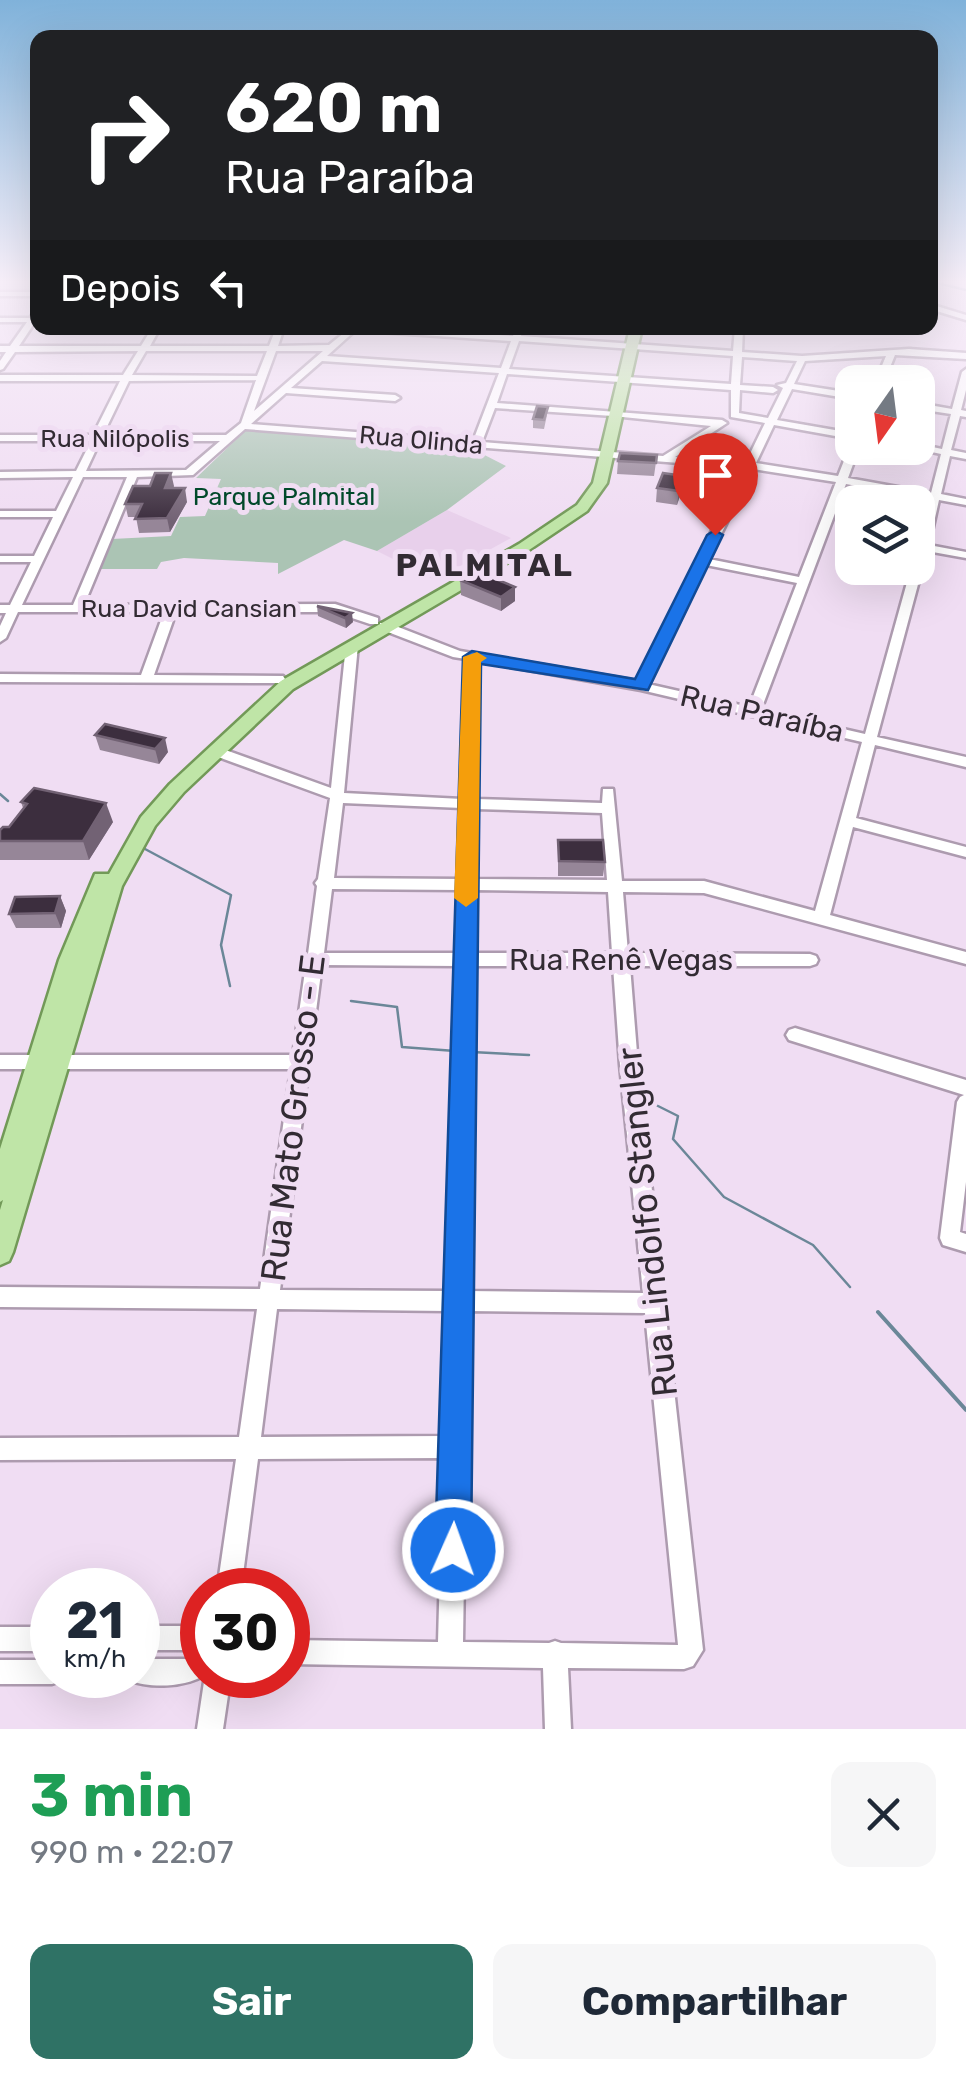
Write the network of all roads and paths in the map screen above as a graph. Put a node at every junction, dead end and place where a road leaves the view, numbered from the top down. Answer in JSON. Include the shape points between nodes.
{"nodes":[{"id":1,"x":135,"y":361,"type":"edge"},
{"id":2,"x":263,"y":361,"type":"edge"},
{"id":3,"x":265,"y":361,"type":"edge"},
{"id":4,"x":317,"y":361,"type":"edge"},
{"id":5,"x":361,"y":361,"type":"edge"},
{"id":6,"x":508,"y":361,"type":"edge"},
{"id":7,"x":625,"y":361,"type":"edge"},
{"id":8,"x":738,"y":361,"type":"edge"},
{"id":9,"x":801,"y":361,"type":"edge"},
{"id":10,"x":504,"y":370,"type":"junction"},
{"id":11,"x":966,"y":372,"type":"edge"},
{"id":12,"x":0,"y":378,"type":"edge"},
{"id":13,"x":126,"y":378,"type":"junction"},
{"id":14,"x":254,"y":378,"type":"junction"},
{"id":15,"x":621,"y":379,"type":"junction"},
{"id":16,"x":782,"y":387,"type":"junction"},
{"id":17,"x":736,"y":388,"type":"junction"},
{"id":18,"x":284,"y":390,"type":"junction"},
{"id":19,"x":835,"y":394,"type":"edge"},
{"id":20,"x":395,"y":398,"type":"dead end"},
{"id":21,"x":491,"y":405,"type":"junction"},
{"id":22,"x":250,"y":408,"type":"junction"},
{"id":23,"x":935,"y":409,"type":"edge"},
{"id":24,"x":263,"y":410,"type":"junction"},
{"id":25,"x":962,"y":413,"type":"edge"},
{"id":26,"x":613,"y":415,"type":"junction"},
{"id":27,"x":734,"y":415,"type":"junction"},
{"id":28,"x":772,"y":422,"type":"junction"},
{"id":29,"x":720,"y":424,"type":"junction"},
{"id":30,"x":243,"y":426,"type":"junction"},
{"id":31,"x":835,"y":433,"type":"edge"},
{"id":32,"x":0,"y":438,"type":"edge"},
{"id":33,"x":98,"y":438,"type":"junction"},
{"id":34,"x":230,"y":438,"type":"junction"},
{"id":35,"x":476,"y":445,"type":"junction"},
{"id":36,"x":935,"y":450,"type":"edge"},
{"id":37,"x":946,"y":452,"type":"junction"},
{"id":38,"x":603,"y":455,"type":"junction"},
{"id":39,"x":966,"y":456,"type":"edge"},
{"id":40,"x":664,"y":460,"type":"junction"},
{"id":41,"x":848,"y":465,"type":"edge"},
{"id":42,"x":750,"y":466,"type":"junction"},
{"id":43,"x":133,"y":474,"type":"junction"},
{"id":44,"x":0,"y":475,"type":"edge"},
{"id":45,"x":80,"y":475,"type":"junction"},
{"id":46,"x":842,"y":480,"type":"junction"},
{"id":47,"x":936,"y":497,"type":"junction"},
{"id":48,"x":935,"y":501,"type":"edge"},
{"id":49,"x":966,"y":502,"type":"edge"},
{"id":50,"x":0,"y":514,"type":"edge"},
{"id":51,"x":60,"y":514,"type":"junction"},
{"id":52,"x":935,"y":549,"type":"edge"},
{"id":53,"x":966,"y":555,"type":"edge"},
{"id":54,"x":0,"y":559,"type":"edge"},
{"id":55,"x":39,"y":559,"type":"junction"},
{"id":56,"x":702,"y":561,"type":"junction"},
{"id":57,"x":803,"y":581,"type":"junction"},
{"id":58,"x":912,"y":585,"type":"edge"},
{"id":59,"x":7,"y":609,"type":"edge"},
{"id":60,"x":77,"y":609,"type":"junction"},
{"id":61,"x":170,"y":609,"type":"junction"},
{"id":62,"x":379,"y":623,"type":"junction"},
{"id":63,"x":0,"y":638,"type":"edge"},
{"id":64,"x":348,"y":642,"type":"junction"},
{"id":65,"x":472,"y":657,"type":"junction"},
{"id":66,"x":0,"y":678,"type":"edge"},
{"id":67,"x":146,"y":678,"type":"junction"},
{"id":68,"x":278,"y":679,"type":"junction"},
{"id":69,"x":641,"y":686,"type":"junction"},
{"id":70,"x":754,"y":712,"type":"junction"},
{"id":71,"x":871,"y":739,"type":"junction"},
{"id":72,"x":210,"y":749,"type":"junction"},
{"id":73,"x":966,"y":762,"type":"edge"},
{"id":74,"x":337,"y":797,"type":"junction"},
{"id":75,"x":468,"y":805,"type":"junction"},
{"id":76,"x":849,"y":821,"type":"junction"},
{"id":77,"x":966,"y":852,"type":"edge"},
{"id":78,"x":324,"y":883,"type":"junction"},
{"id":79,"x":466,"y":883,"type":"junction"},
{"id":80,"x":613,"y":884,"type":"junction"},
{"id":81,"x":821,"y":918,"type":"junction"},
{"id":82,"x":966,"y":958,"type":"edge"},
{"id":83,"x":312,"y":959,"type":"junction"},
{"id":84,"x":464,"y":959,"type":"junction"},
{"id":85,"x":620,"y":960,"type":"junction"},
{"id":86,"x":810,"y":960,"type":"dead end"},
{"id":87,"x":796,"y":1035,"type":"dead end"},
{"id":88,"x":49,"y":1061,"type":"junction"},
{"id":89,"x":0,"y":1062,"type":"edge"},
{"id":90,"x":302,"y":1062,"type":"junction"},
{"id":91,"x":966,"y":1088,"type":"edge"},
{"id":92,"x":966,"y":1102,"type":"edge"},
{"id":93,"x":11,"y":1175,"type":"edge"},
{"id":94,"x":958,"y":1240,"type":"edge"},
{"id":95,"x":0,"y":1252,"type":"edge"},
{"id":96,"x":0,"y":1297,"type":"edge"},
{"id":97,"x":270,"y":1300,"type":"junction"},
{"id":98,"x":458,"y":1301,"type":"junction"},
{"id":99,"x":655,"y":1303,"type":"junction"},
{"id":100,"x":456,"y":1447,"type":"junction"},
{"id":101,"x":248,"y":1448,"type":"junction"},
{"id":102,"x":0,"y":1449,"type":"edge"},
{"id":103,"x":232,"y":1568,"type":"edge"},
{"id":104,"x":30,"y":1638,"type":"edge"},
{"id":105,"x":0,"y":1639,"type":"edge"},
{"id":106,"x":310,"y":1652,"type":"edge"},
{"id":107,"x":450,"y":1652,"type":"junction"},
{"id":108,"x":555,"y":1654,"type":"junction"},
{"id":109,"x":30,"y":1668,"type":"edge"},
{"id":110,"x":0,"y":1672,"type":"edge"},
{"id":111,"x":215,"y":1698,"type":"edge"},
{"id":112,"x":210,"y":1729,"type":"edge"},
{"id":113,"x":558,"y":1729,"type":"edge"}],
"edges":[{"from":1,"to":13,"type":"street"},
{"from":2,"to":14,"type":"street"},
{"from":3,"to":22,"type":"street"},
{"from":4,"to":18,"type":"street"},
{"from":5,"to":10,"type":"street"},
{"from":6,"to":10,"type":"street"},
{"from":7,"to":15,"type":"main road"},
{"from":8,"to":17,"type":"street"},
{"from":9,"to":16,"type":"street"},
{"from":10,"to":15,"type":"street"},
{"from":10,"to":21,"type":"street"},
{"from":11,"to":25,"type":"street"},
{"from":12,"to":13,"type":"street"},
{"from":13,"to":14,"type":"street"},
{"from":13,"to":33,"type":"street"},
{"from":14,"to":30,"type":"street"},
{"from":15,"to":17,"type":"street"},
{"from":15,"to":26,"type":"main road"},
{"from":16,"to":17,"type":"street"},
{"from":16,"to":19,"type":"street"},
{"from":16,"to":28,"type":"street"},
{"from":17,"to":27,"type":"street"},
{"from":18,"to":20,"type":"street"},
{"from":18,"to":24,"type":"street"},
{"from":21,"to":26,"type":"street"},
{"from":21,"to":35,"type":"street"},
{"from":22,"to":24,"type":"street"},
{"from":22,"to":30,"type":"street"},
{"from":23,"to":25,"type":"street"},
{"from":24,"to":30,"type":"street"},
{"from":25,"to":37,"type":"street"},
{"from":26,"to":29,"type":"street"},
{"from":26,"to":38,"type":"main road"},
{"from":27,"to":28,"type":"street"},
{"from":27,"to":29,"type":"street"},
{"from":28,"to":31,"type":"street"},
{"from":28,"to":42,"type":"street"},
{"from":29,"to":40,"type":"street"},
{"from":30,"to":34,"type":"street"},
{"from":30,"to":35,"type":"street","name":"Rua Olinda"},
{"from":32,"to":33,"type":"street","name":"Rua Nilópolis"},
{"from":33,"to":34,"type":"street","name":"Rua Nilópolis"},
{"from":33,"to":45,"type":"street"},
{"from":34,"to":43,"type":"street","via":[[184,474]]},
{"from":35,"to":38,"type":"street","name":"Rua Olinda"},
{"from":36,"to":37,"type":"street"},
{"from":37,"to":39,"type":"street"},
{"from":37,"to":47,"type":"street"},
{"from":38,"to":40,"type":"street","name":"Rua Olinda"},
{"from":38,"to":62,"type":"main road","via":[[590,488],[568,511]]},
{"from":40,"to":42,"type":"street","name":"Rua Olinda"},
{"from":41,"to":46,"type":"street"},
{"from":42,"to":46,"type":"street","name":"Rua Olinda"},
{"from":42,"to":56,"type":"street"},
{"from":43,"to":45,"type":"street"},
{"from":43,"to":60,"type":"street"},
{"from":44,"to":45,"type":"street"},
{"from":45,"to":51,"type":"street"},
{"from":46,"to":47,"type":"street","name":"Rua Olinda"},
{"from":46,"to":57,"type":"street"},
{"from":47,"to":48,"type":"street"},
{"from":47,"to":49,"type":"street","name":"Rua Olinda"},
{"from":50,"to":51,"type":"street"},
{"from":51,"to":55,"type":"street"},
{"from":52,"to":53,"type":"street"},
{"from":54,"to":55,"type":"street"},
{"from":55,"to":59,"type":"street"},
{"from":56,"to":57,"type":"street"},
{"from":56,"to":69,"type":"street"},
{"from":57,"to":70,"type":"street"},
{"from":58,"to":71,"type":"street"},
{"from":59,"to":60,"type":"street","name":"Rua David Cansian"},
{"from":59,"to":63,"type":"street"},
{"from":60,"to":61,"type":"street","name":"Rua David Cansian"},
{"from":61,"to":62,"type":"street","name":"Rua David Cansian","via":[[334,608]]},
{"from":61,"to":67,"type":"street"},
{"from":62,"to":64,"type":"main road"},
{"from":62,"to":65,"type":"street","name":"Rua Paraíba"},
{"from":64,"to":68,"type":"main road"},
{"from":64,"to":72,"type":"main road"},
{"from":64,"to":74,"type":"street","name":"Rua Mato Grosso - E"},
{"from":65,"to":69,"type":"street","name":"Rua Paraíba"},
{"from":65,"to":75,"type":"street"},
{"from":66,"to":67,"type":"street"},
{"from":67,"to":68,"type":"street"},
{"from":68,"to":72,"type":"main road"},
{"from":69,"to":70,"type":"street","name":"Rua Paraíba"},
{"from":70,"to":71,"type":"street","name":"Rua Paraíba"},
{"from":71,"to":73,"type":"street","name":"Rua Paraíba"},
{"from":71,"to":76,"type":"street"},
{"from":72,"to":74,"type":"street"},
{"from":72,"to":88,"type":"main road","via":[[136,818],[118,846],[76,941]]},
{"from":74,"to":75,"type":"street"},
{"from":74,"to":78,"type":"street","name":"Rua Mato Grosso - E"},
{"from":75,"to":79,"type":"street"},
{"from":75,"to":80,"type":"street","name":"Rua Lindolfo Stangler","via":[[608,800]]},
{"from":76,"to":77,"type":"street"},
{"from":76,"to":81,"type":"street"},
{"from":78,"to":79,"type":"street"},
{"from":78,"to":83,"type":"street","name":"Rua Mato Grosso - E"},
{"from":79,"to":80,"type":"street"},
{"from":79,"to":84,"type":"street"},
{"from":80,"to":81,"type":"street","via":[[704,887]]},
{"from":80,"to":85,"type":"street","name":"Rua Lindolfo Stangler"},
{"from":81,"to":82,"type":"street"},
{"from":83,"to":84,"type":"street","name":"Rua Renê Vegas"},
{"from":83,"to":90,"type":"street","name":"Rua Mato Grosso - E"},
{"from":84,"to":85,"type":"street","name":"Rua Renê Vegas"},
{"from":84,"to":98,"type":"street"},
{"from":85,"to":86,"type":"street","name":"Rua Renê Vegas"},
{"from":85,"to":99,"type":"street","name":"Rua Lindolfo Stangler"},
{"from":87,"to":91,"type":"street"},
{"from":88,"to":89,"type":"street"},
{"from":88,"to":90,"type":"street"},
{"from":88,"to":93,"type":"main road"},
{"from":90,"to":97,"type":"street","name":"Rua Mato Grosso - E"},
{"from":92,"to":94,"type":"street"},
{"from":93,"to":95,"type":"main road"},
{"from":96,"to":97,"type":"street"},
{"from":97,"to":98,"type":"street"},
{"from":97,"to":101,"type":"street","name":"Rua Mato Grosso - E"},
{"from":98,"to":99,"type":"street"},
{"from":98,"to":100,"type":"street"},
{"from":99,"to":108,"type":"street","name":"Rua Lindolfo Stangler","via":[[691,1650],[684,1656]]},
{"from":100,"to":101,"type":"street"},
{"from":100,"to":107,"type":"street"},
{"from":101,"to":102,"type":"street"},
{"from":101,"to":103,"type":"street","name":"Rua Mato Grosso - E"},
{"from":104,"to":105,"type":"street"},
{"from":106,"to":107,"type":"street"},
{"from":107,"to":108,"type":"street"},
{"from":108,"to":113,"type":"street"},
{"from":109,"to":110,"type":"street"},
{"from":111,"to":112,"type":"street"}]}
